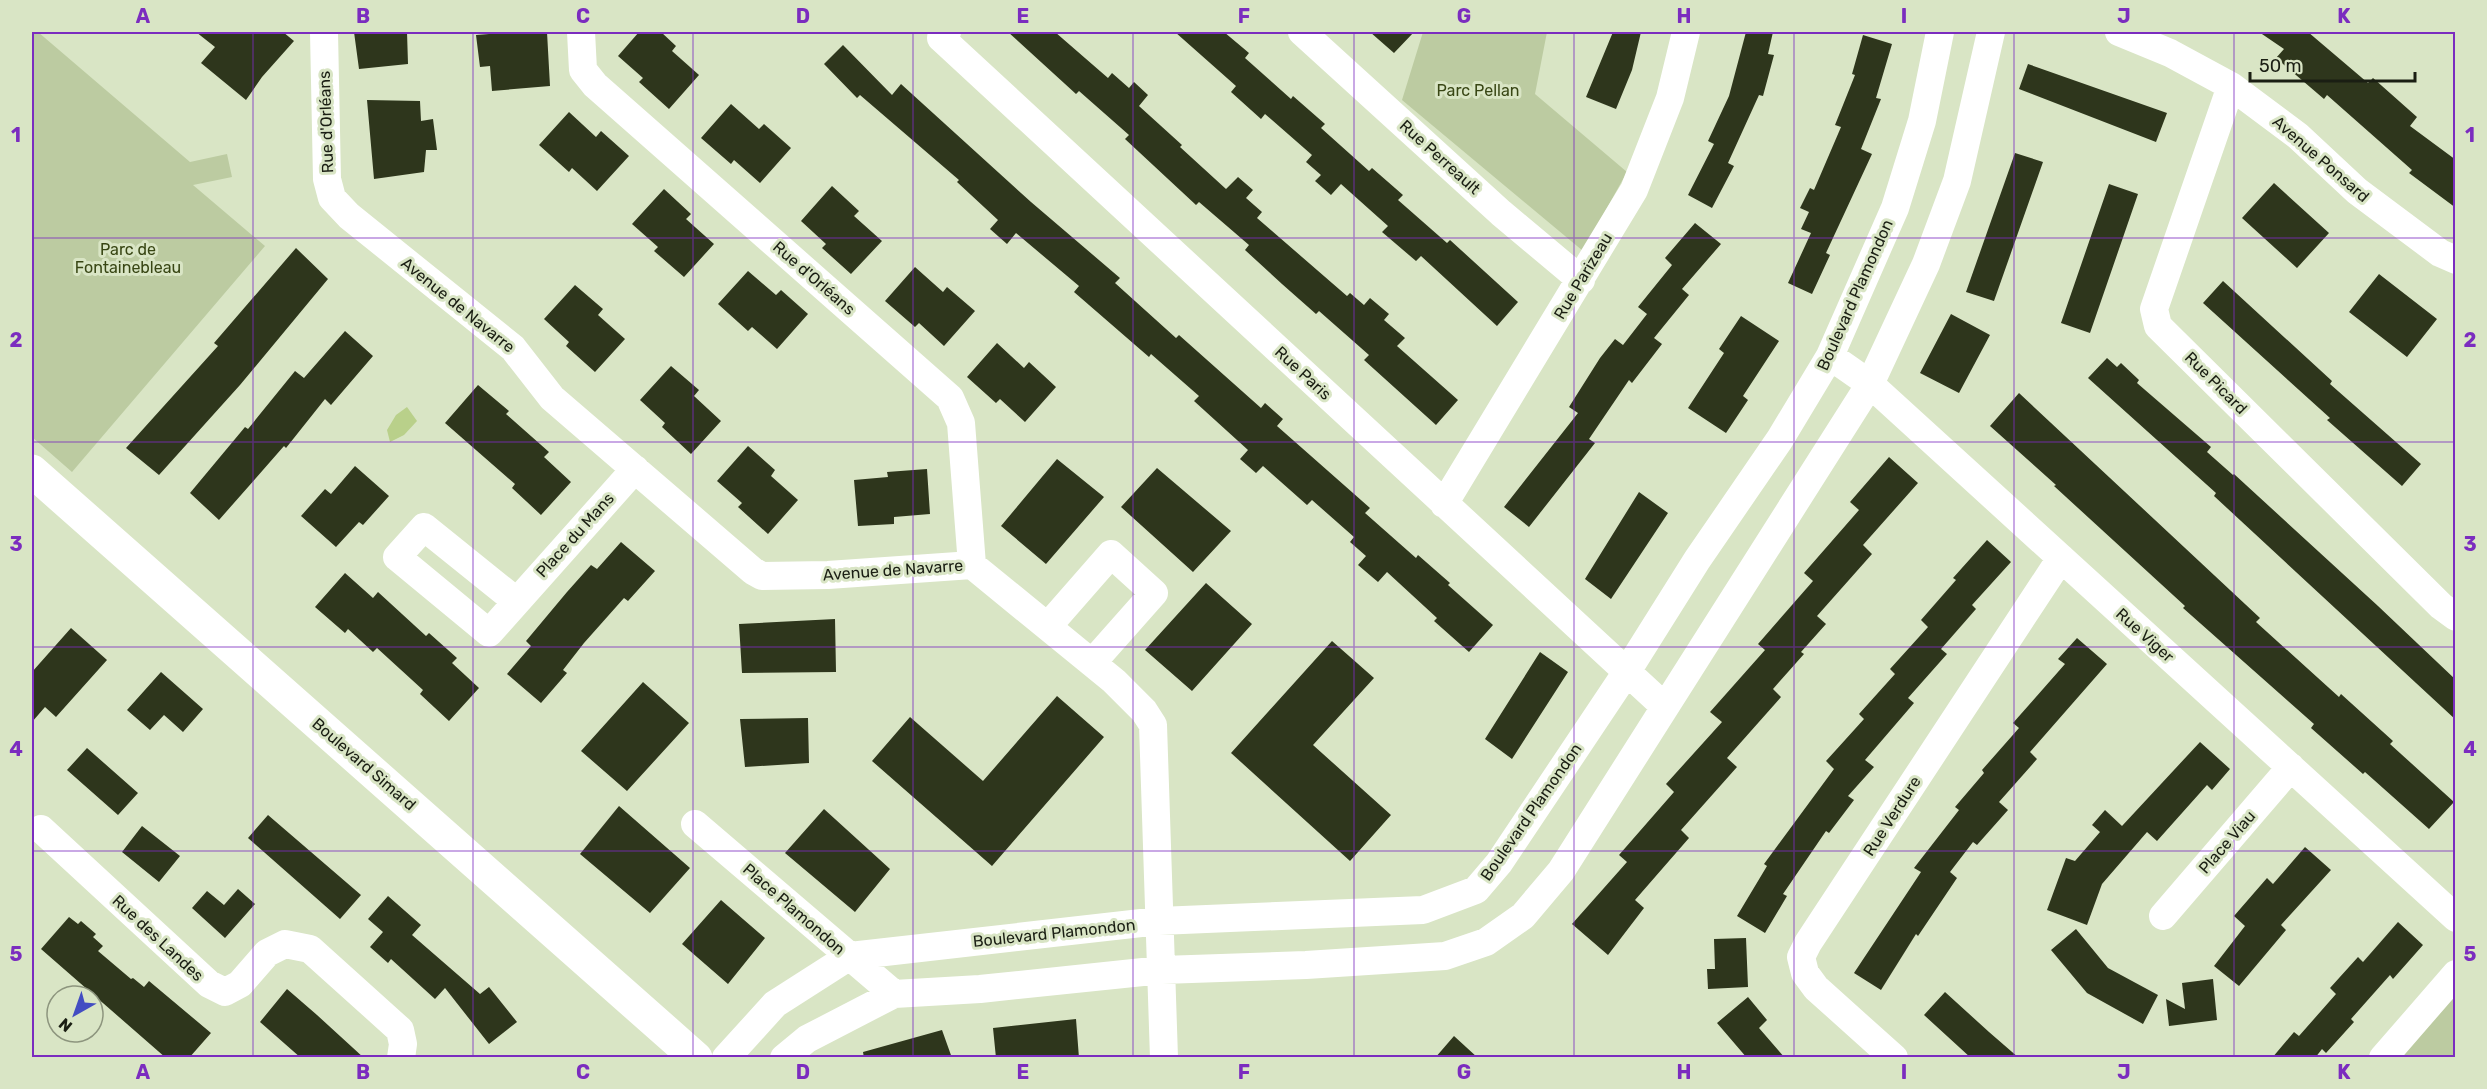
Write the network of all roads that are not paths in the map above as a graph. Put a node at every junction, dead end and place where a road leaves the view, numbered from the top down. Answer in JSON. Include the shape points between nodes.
{"nodes":[{"id":1,"x":324,"y":32,"type":"edge"},
{"id":2,"x":581,"y":32,"type":"edge"},
{"id":3,"x":1302,"y":32,"type":"edge"},
{"id":4,"x":1686,"y":32,"type":"edge"},
{"id":5,"x":1940,"y":32,"type":"edge"},
{"id":6,"x":1991,"y":32,"type":"edge"},
{"id":7,"x":2119,"y":32,"type":"edge"},
{"id":8,"x":944,"y":35,"type":"edge"},
{"id":9,"x":2231,"y":86,"type":"junction"},
{"id":10,"x":397,"y":255,"type":"joint"},
{"id":11,"x":2456,"y":260,"type":"edge"},
{"id":12,"x":1581,"y":280,"type":"junction"},
{"id":13,"x":1830,"y":356,"type":"junction"},
{"id":14,"x":1870,"y":384,"type":"junction"},
{"id":15,"x":634,"y":469,"type":"junction"},
{"id":16,"x":32,"y":471,"type":"edge"},
{"id":17,"x":1444,"y":504,"type":"junction"},
{"id":18,"x":2061,"y":558,"type":"junction"},
{"id":19,"x":972,"y":565,"type":"junction"},
{"id":20,"x":516,"y":602,"type":"dead end"},
{"id":21,"x":2456,"y":617,"type":"edge"},
{"id":22,"x":1048,"y":626,"type":"junction"},
{"id":23,"x":1092,"y":663,"type":"junction"},
{"id":24,"x":1626,"y":673,"type":"junction"},
{"id":25,"x":1665,"y":707,"type":"junction"},
{"id":26,"x":2291,"y":767,"type":"junction"},
{"id":27,"x":695,"y":824,"type":"dead end"},
{"id":28,"x":41,"y":829,"type":"dead end"},
{"id":29,"x":2163,"y":916,"type":"dead end"},
{"id":30,"x":2456,"y":918,"type":"edge"},
{"id":31,"x":1159,"y":921,"type":"junction"},
{"id":32,"x":850,"y":956,"type":"junction"},
{"id":33,"x":1162,"y":970,"type":"junction"},
{"id":34,"x":2456,"y":974,"type":"edge"},
{"id":35,"x":894,"y":994,"type":"junction"},
{"id":36,"x":401,"y":1058,"type":"edge"},
{"id":37,"x":696,"y":1058,"type":"edge"},
{"id":38,"x":726,"y":1058,"type":"edge"},
{"id":39,"x":784,"y":1058,"type":"edge"},
{"id":40,"x":1164,"y":1058,"type":"edge"},
{"id":41,"x":1894,"y":1058,"type":"edge"},
{"id":42,"x":2383,"y":1058,"type":"edge"}],
"edges":[{"from":1,"to":10,"type":"street","name":"Rue d'Orléans","via":[[326,162],[332,198]]},
{"from":2,"to":19,"type":"street","name":"Rue d'Orléans","via":[[583,70],[595,85],[950,398],[961,423]]},
{"from":3,"to":12,"type":"street","name":"Rue Perreault","via":[[1501,213]]},
{"from":4,"to":12,"type":"street","name":"Rue Parizeau","via":[[1670,98],[1634,190]]},
{"from":5,"to":13,"type":"street","name":"Boulevard Plamondon","via":[[1922,121],[1895,208]]},
{"from":6,"to":14,"type":"street","via":[[1957,181],[1926,264]]},
{"from":7,"to":9,"type":"street","name":"Avenue Ponsard","via":[[2170,53]]},
{"from":8,"to":17,"type":"street","name":"Rue Paris"},
{"from":9,"to":11,"type":"street","name":"Avenue Ponsard","via":[[2298,136],[2357,191],[2440,253]]},
{"from":9,"to":21,"type":"street","name":"Rue Picard","via":[[2154,309],[2158,326]]},
{"from":10,"to":15,"type":"street","name":"Avenue de Navarre","via":[[513,348],[552,398]]},
{"from":12,"to":17,"type":"street","name":"Rue Parizeau"},
{"from":13,"to":14,"type":"street","name":"Rue Viger"},
{"from":13,"to":24,"type":"street","name":"Boulevard Plamondon"},
{"from":14,"to":18,"type":"street","name":"Rue Viger"},
{"from":14,"to":25,"type":"street"},
{"from":15,"to":19,"type":"street","name":"Avenue de Navarre","via":[[762,576]]},
{"from":15,"to":20,"type":"street","name":"Place du Mans"},
{"from":16,"to":37,"type":"main road","name":"Boulevard Simard"},
{"from":17,"to":24,"type":"street","name":"Rue Paris"},
{"from":18,"to":26,"type":"street","name":"Rue Viger"},
{"from":18,"to":41,"type":"street","name":"Rue Verdure","via":[[1801,957],[1805,973],[1816,988]]},
{"from":19,"to":22,"type":"street","name":"Avenue de Navarre"},
{"from":22,"to":23,"type":"street","name":"Avenue de Navarre"},
{"from":22,"to":23,"type":"street","via":[[1112,554],[1154,593]]},
{"from":23,"to":31,"type":"street","name":"Avenue de Navarre","via":[[1153,724]]},
{"from":24,"to":25,"type":"street","name":"Rue Paris"},
{"from":24,"to":31,"type":"street","name":"Boulevard Plamondon","via":[[1499,863],[1476,890],[1423,910]]},
{"from":25,"to":33,"type":"street","via":[[1561,871],[1523,916],[1486,942],[1445,956]]},
{"from":26,"to":29,"type":"street","name":"Place Viau"},
{"from":26,"to":30,"type":"street","name":"Rue Viger"},
{"from":27,"to":32,"type":"street","name":"Place Plamondon"},
{"from":28,"to":36,"type":"street","name":"Rue des Landes","via":[[209,984],[225,992],[240,984],[267,953],[285,944],[310,949],[400,1030]]},
{"from":31,"to":32,"type":"street","name":"Boulevard Plamondon"},
{"from":31,"to":33,"type":"street","name":"Avenue de Navarre"},
{"from":32,"to":35,"type":"street","name":"Place Plamondon"},
{"from":32,"to":38,"type":"street","name":"Boulevard Plamondon","via":[[775,1004]]},
{"from":33,"to":35,"type":"street"},
{"from":33,"to":40,"type":"street","name":"Avenue de Navarre"},
{"from":34,"to":42,"type":"street"},
{"from":35,"to":39,"type":"street","via":[[807,1039]]}]}
